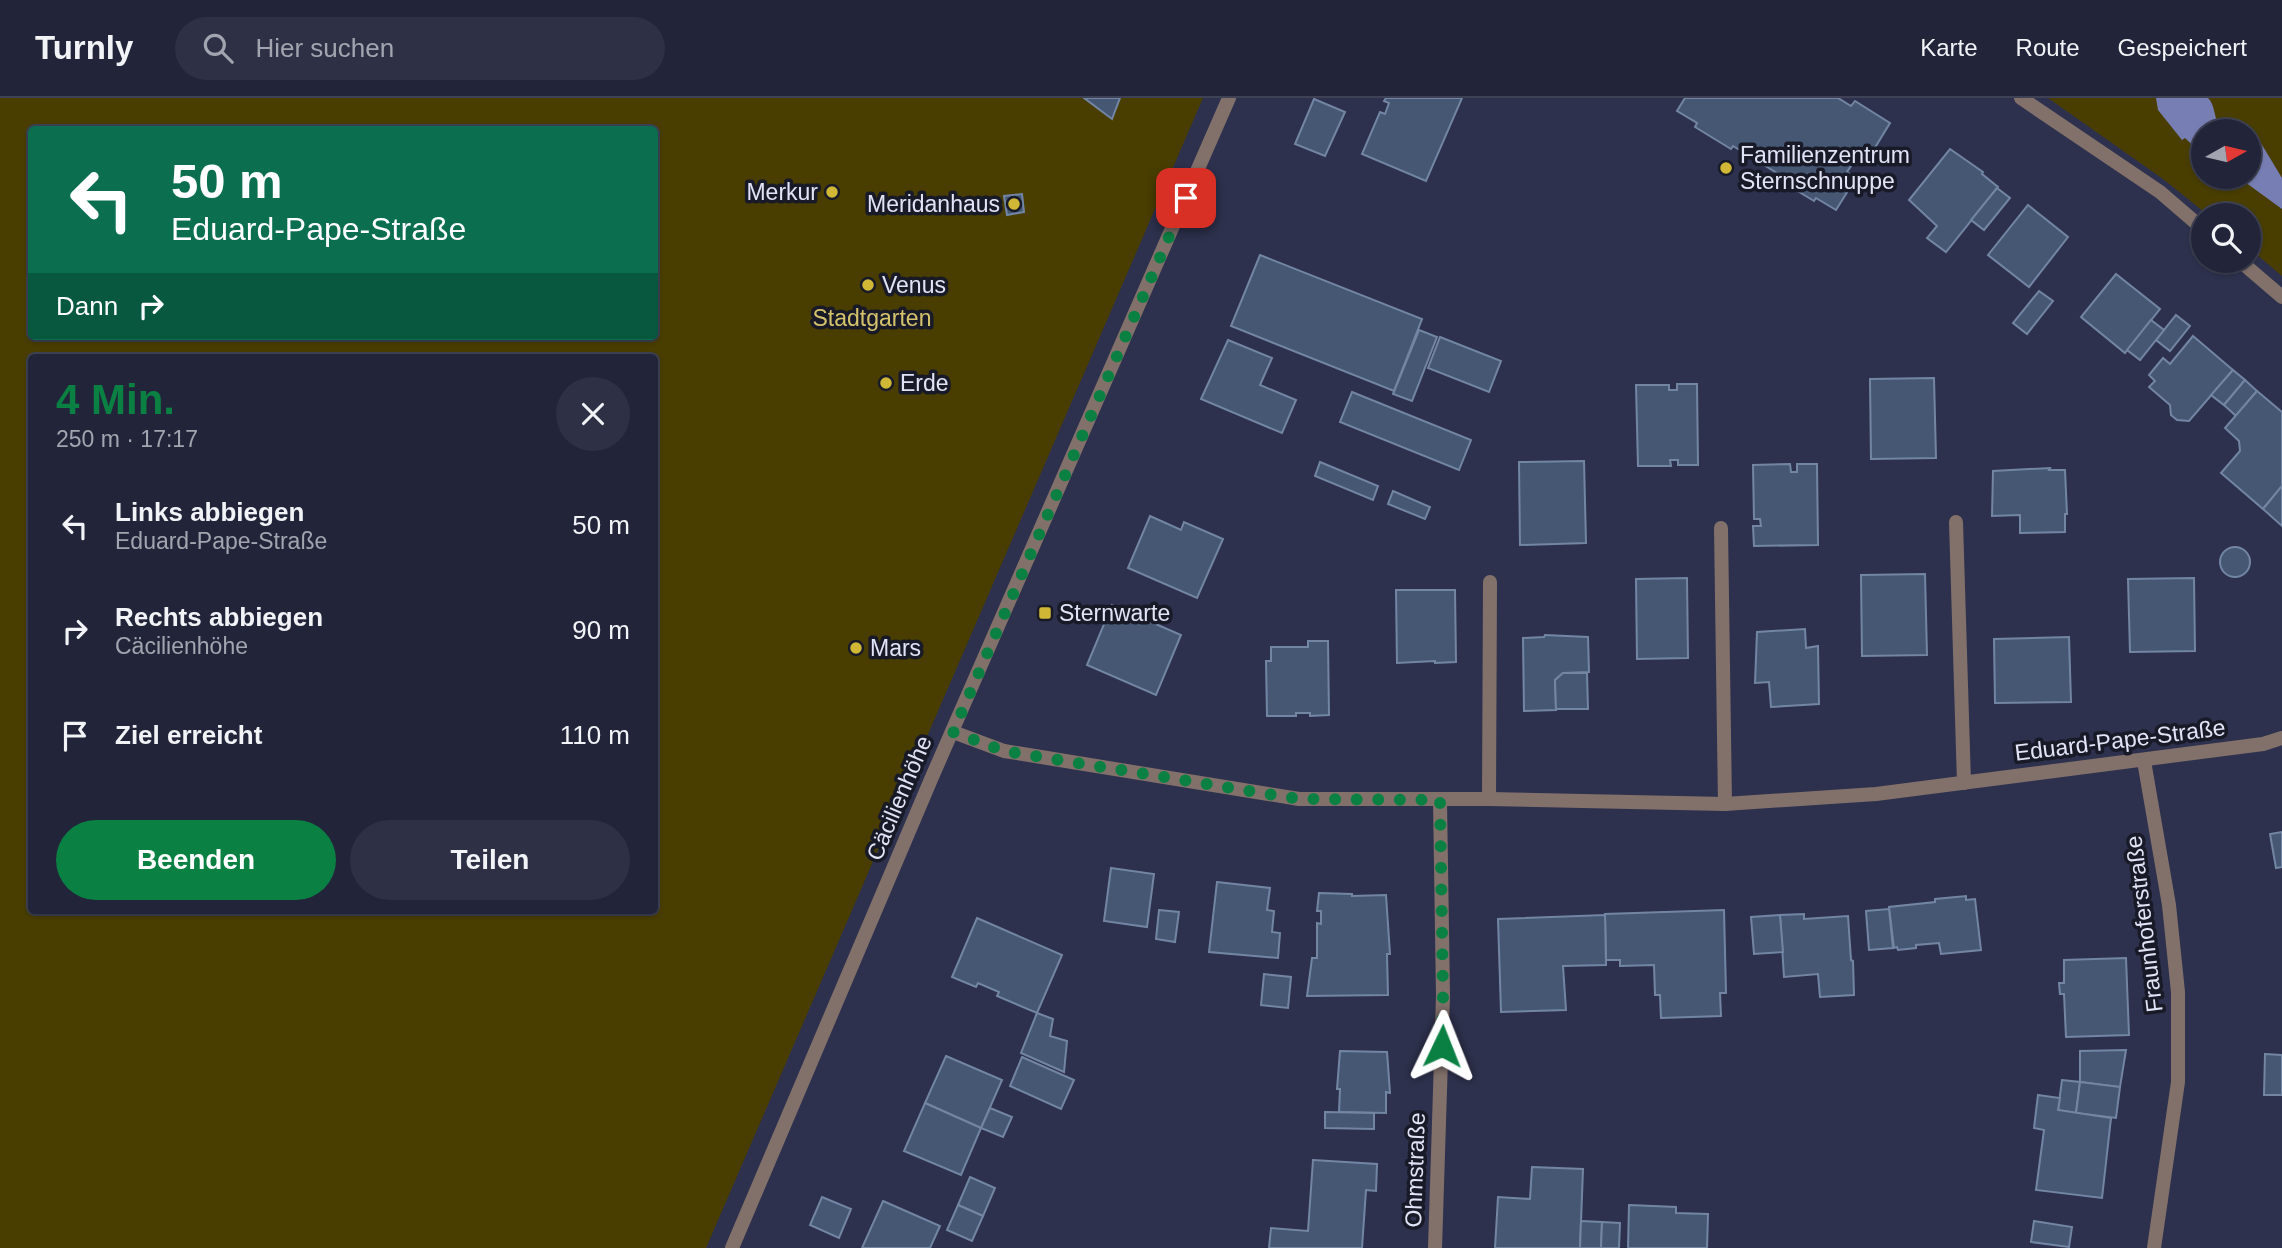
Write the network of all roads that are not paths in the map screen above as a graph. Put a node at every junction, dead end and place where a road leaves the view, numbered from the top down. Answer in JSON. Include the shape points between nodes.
{"nodes":[{"id":1,"x":1229,"y":98,"type":"edge"},
{"id":2,"x":2021,"y":98,"type":"edge"},
{"id":3,"x":2191,"y":219,"type":"edge"},
{"id":4,"x":2254,"y":273,"type":"edge"},
{"id":5,"x":2282,"y":297,"type":"edge"},
{"id":6,"x":1956,"y":522,"type":"dead end"},
{"id":7,"x":1721,"y":528,"type":"dead end"},
{"id":8,"x":1490,"y":582,"type":"dead end"},
{"id":9,"x":953,"y":732,"type":"junction"},
{"id":10,"x":2282,"y":738,"type":"edge"},
{"id":11,"x":2144,"y":761,"type":"junction"},
{"id":12,"x":1964,"y":783,"type":"junction"},
{"id":13,"x":1489,"y":799,"type":"junction"},
{"id":14,"x":1440,"y":800,"type":"junction"},
{"id":15,"x":1725,"y":804,"type":"junction"},
{"id":16,"x":732,"y":1248,"type":"edge"},
{"id":17,"x":1435,"y":1248,"type":"edge"},
{"id":18,"x":2154,"y":1248,"type":"edge"}],
"edges":[{"from":1,"to":9,"type":"street","name":"Cäcilienhöhe"},
{"from":2,"to":3,"type":"street","via":[[2160,192]]},
{"from":4,"to":5,"type":"street"},
{"from":6,"to":12,"type":"street"},
{"from":7,"to":15,"type":"street"},
{"from":8,"to":13,"type":"street"},
{"from":9,"to":14,"type":"street","name":"Eduard-Pape-Straße","via":[[1004,751],[1299,799]]},
{"from":9,"to":16,"type":"street","name":"Cäcilienhöhe"},
{"from":10,"to":11,"type":"street","name":"Eduard-Pape-Straße"},
{"from":11,"to":12,"type":"street","name":"Eduard-Pape-Straße"},
{"from":11,"to":18,"type":"street","name":"Fraunhoferstraße","via":[[2169,905],[2178,992],[2178,1082]]},
{"from":12,"to":15,"type":"street","name":"Eduard-Pape-Straße"},
{"from":13,"to":14,"type":"street","name":"Eduard-Pape-Straße"},
{"from":13,"to":15,"type":"street","name":"Eduard-Pape-Straße"},
{"from":14,"to":17,"type":"street","name":"Ohmstraße","via":[[1443,996]]}]}
